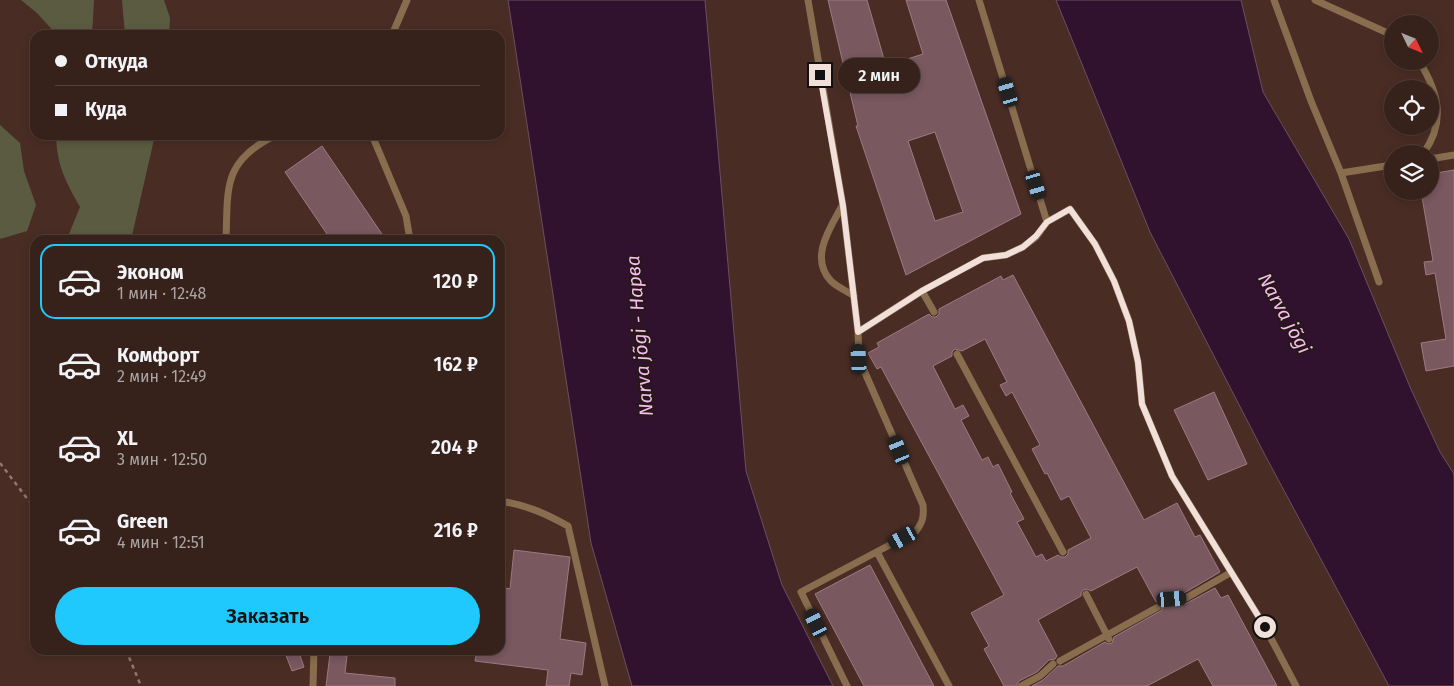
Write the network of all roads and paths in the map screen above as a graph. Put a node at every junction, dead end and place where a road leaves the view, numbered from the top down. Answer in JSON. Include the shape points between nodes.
{"nodes":[{"id":1,"x":408,"y":0,"type":"edge"},
{"id":2,"x":808,"y":0,"type":"edge"},
{"id":3,"x":979,"y":0,"type":"edge"},
{"id":4,"x":1274,"y":0,"type":"edge"},
{"id":5,"x":1315,"y":0,"type":"edge"},
{"id":6,"x":394,"y":30,"type":"edge"},
{"id":7,"x":1384,"y":31,"type":"edge"},
{"id":8,"x":1424,"y":70,"type":"edge"},
{"id":9,"x":267,"y":140,"type":"edge"},
{"id":10,"x":374,"y":140,"type":"edge"},
{"id":11,"x":1430,"y":145,"type":"edge"},
{"id":12,"x":1454,"y":155,"type":"edge"},
{"id":13,"x":1439,"y":158,"type":"edge"},
{"id":14,"x":1384,"y":166,"type":"edge"},
{"id":15,"x":1341,"y":173,"type":"junction"},
{"id":16,"x":843,"y":206,"type":"junction"},
{"id":17,"x":1047,"y":222,"type":"junction"},
{"id":18,"x":226,"y":235,"type":"edge"},
{"id":19,"x":409,"y":235,"type":"edge"},
{"id":20,"x":1378,"y":282,"type":"dead end"},
{"id":21,"x":922,"y":291,"type":"junction"},
{"id":22,"x":854,"y":296,"type":"junction"},
{"id":23,"x":934,"y":312,"type":"dead end"},
{"id":24,"x":858,"y":332,"type":"junction"},
{"id":25,"x":956,"y":354,"type":"dead end"},
{"id":26,"x":0,"y":463,"type":"edge"},
{"id":27,"x":30,"y":502,"type":"edge"},
{"id":28,"x":505,"y":502,"type":"edge"},
{"id":29,"x":877,"y":552,"type":"junction"},
{"id":30,"x":1063,"y":552,"type":"dead end"},
{"id":31,"x":1230,"y":573,"type":"junction"},
{"id":32,"x":1086,"y":594,"type":"dead end"},
{"id":33,"x":1172,"y":599,"type":"dead end"},
{"id":34,"x":1158,"y":607,"type":"dead end"},
{"id":35,"x":1108,"y":637,"type":"junction"},
{"id":36,"x":128,"y":655,"type":"edge"},
{"id":37,"x":314,"y":655,"type":"edge"},
{"id":38,"x":141,"y":686,"type":"edge"},
{"id":39,"x":314,"y":686,"type":"edge"},
{"id":40,"x":605,"y":686,"type":"edge"},
{"id":41,"x":847,"y":686,"type":"edge"},
{"id":42,"x":949,"y":686,"type":"edge"},
{"id":43,"x":1021,"y":686,"type":"edge"},
{"id":44,"x":1296,"y":686,"type":"edge"}],
"edges":[{"from":1,"to":6,"type":"lane"},
{"from":2,"to":16,"type":"lane"},
{"from":3,"to":17,"type":"lane"},
{"from":4,"to":15,"type":"lane"},
{"from":5,"to":7,"type":"lane"},
{"from":8,"to":11,"type":"lane","via":[[1438,107],[1438,121]]},
{"from":9,"to":18,"type":"lane","via":[[239,162],[232,176],[228,186]]},
{"from":10,"to":19,"type":"lane","via":[[406,216]]},
{"from":12,"to":13,"type":"lane"},
{"from":14,"to":15,"type":"lane"},
{"from":15,"to":20,"type":"lane"},
{"from":16,"to":22,"type":"lane"},
{"from":16,"to":22,"type":"lane","via":[[821,249],[823,267],[831,280]]},
{"from":17,"to":21,"type":"lane","via":[[1023,247],[1006,255],[983,258]]},
{"from":17,"to":31,"type":"lane","via":[[1070,209],[1095,244],[1129,321],[1138,362],[1142,404],[1172,476]]},
{"from":21,"to":23,"type":"lane"},
{"from":21,"to":24,"type":"lane"},
{"from":22,"to":24,"type":"lane"},
{"from":24,"to":29,"type":"lane","via":[[859,359],[923,505],[924,515],[916,531]]},
{"from":25,"to":30,"type":"lane"},
{"from":26,"to":27,"type":"path"},
{"from":28,"to":40,"type":"lane","via":[[538,510],[568,526]]},
{"from":29,"to":41,"type":"lane","via":[[801,592]]},
{"from":29,"to":42,"type":"lane"},
{"from":31,"to":33,"type":"lane","via":[[1186,598]]},
{"from":31,"to":44,"type":"lane","via":[[1265,627]]},
{"from":32,"to":35,"type":"lane"},
{"from":34,"to":35,"type":"lane"},
{"from":35,"to":43,"type":"lane","via":[[1056,663]]},
{"from":36,"to":38,"type":"path"},
{"from":37,"to":39,"type":"lane"}]}
